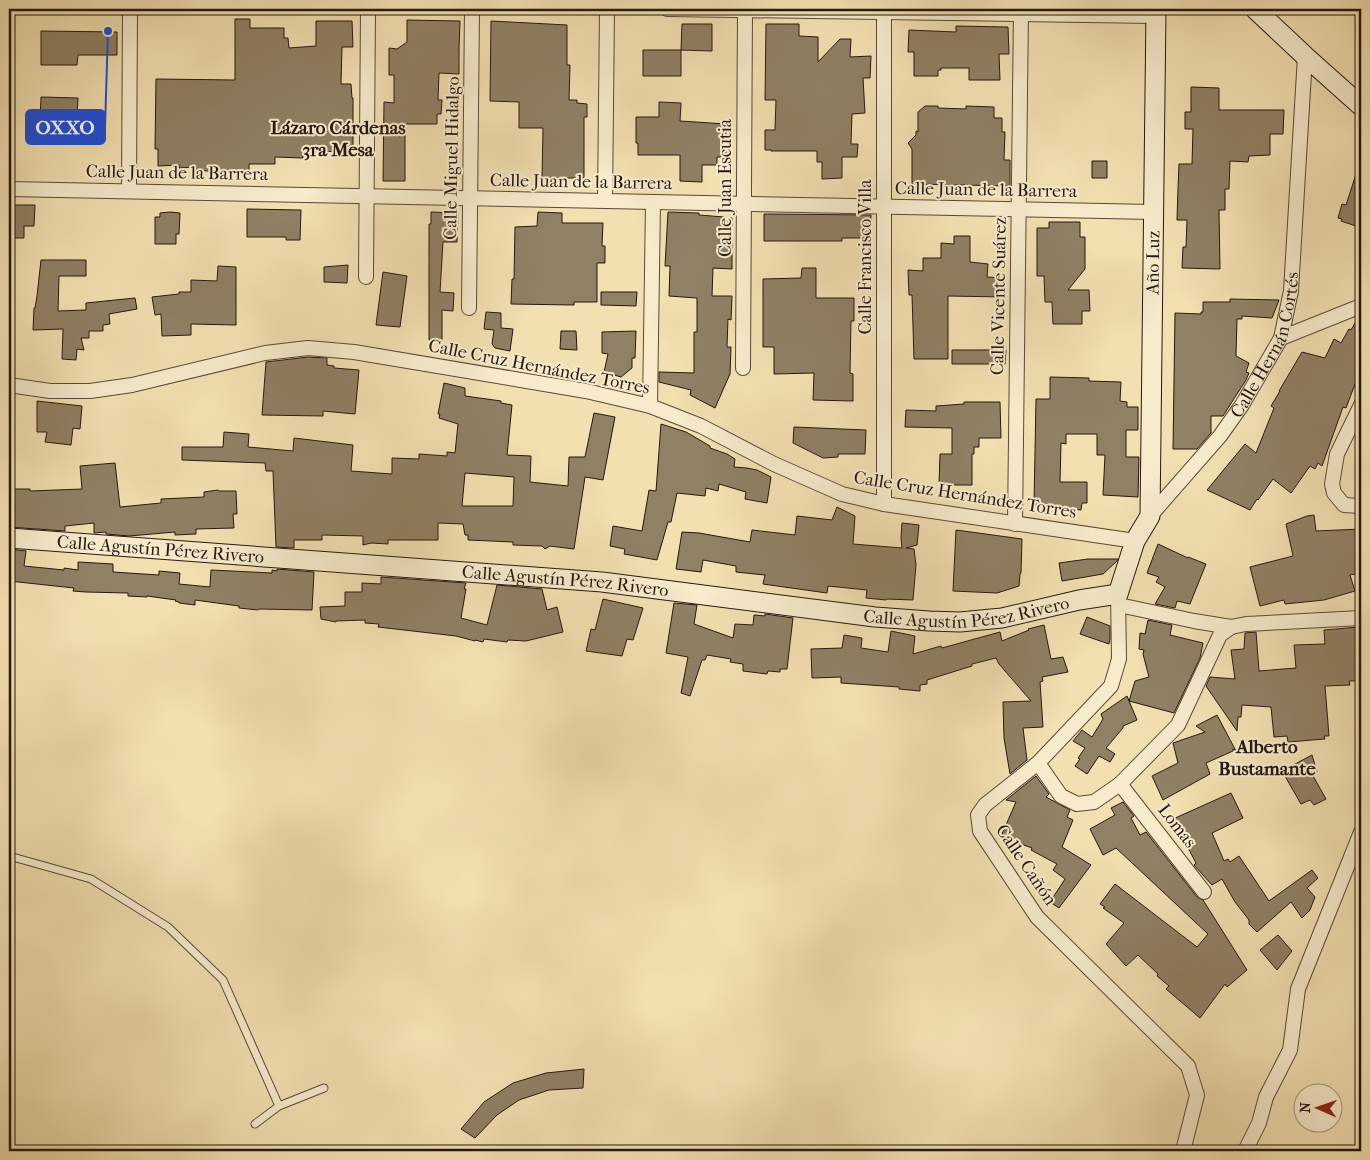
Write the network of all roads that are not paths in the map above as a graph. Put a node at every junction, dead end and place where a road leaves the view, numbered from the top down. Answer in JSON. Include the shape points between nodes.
{"nodes":[{"id":1,"x":130,"y":9,"type":"edge"},
{"id":2,"x":368,"y":9,"type":"edge"},
{"id":3,"x":472,"y":9,"type":"edge"},
{"id":4,"x":607,"y":9,"type":"edge"},
{"id":5,"x":667,"y":9,"type":"edge"},
{"id":6,"x":745,"y":9,"type":"edge"},
{"id":7,"x":1255,"y":9,"type":"edge"},
{"id":8,"x":884,"y":10,"type":"edge"},
{"id":9,"x":1021,"y":11,"type":"edge"},
{"id":10,"x":1156,"y":12,"type":"edge"},
{"id":11,"x":1305,"y":56,"type":"junction"},
{"id":12,"x":1361,"y":106,"type":"edge"},
{"id":13,"x":9,"y":188,"type":"edge"},
{"id":14,"x":129,"y":191,"type":"junction"},
{"id":15,"x":366,"y":196,"type":"junction"},
{"id":16,"x":470,"y":198,"type":"junction"},
{"id":17,"x":605,"y":201,"type":"junction"},
{"id":18,"x":653,"y":202,"type":"junction"},
{"id":19,"x":743,"y":204,"type":"junction"},
{"id":20,"x":884,"y":207,"type":"junction"},
{"id":21,"x":1019,"y":209,"type":"junction"},
{"id":22,"x":1153,"y":212,"type":"junction"},
{"id":23,"x":366,"y":277,"type":"dead end"},
{"id":24,"x":1361,"y":306,"type":"edge"},
{"id":25,"x":469,"y":308,"type":"dead end"},
{"id":26,"x":1281,"y":338,"type":"junction"},
{"id":27,"x":743,"y":368,"type":"dead end"},
{"id":28,"x":9,"y":385,"type":"edge"},
{"id":29,"x":1361,"y":405,"type":"edge"},
{"id":30,"x":650,"y":406,"type":"junction"},
{"id":31,"x":884,"y":504,"type":"junction"},
{"id":32,"x":1361,"y":506,"type":"edge"},
{"id":33,"x":1150,"y":516,"type":"junction"},
{"id":34,"x":1015,"y":524,"type":"junction"},
{"id":35,"x":9,"y":538,"type":"edge"},
{"id":36,"x":1135,"y":541,"type":"junction"},
{"id":37,"x":1118,"y":599,"type":"junction"},
{"id":38,"x":1361,"y":618,"type":"edge"},
{"id":39,"x":1231,"y":627,"type":"junction"},
{"id":40,"x":1038,"y":763,"type":"junction"},
{"id":41,"x":1120,"y":784,"type":"junction"},
{"id":42,"x":1361,"y":832,"type":"edge"},
{"id":43,"x":9,"y":856,"type":"edge"},
{"id":44,"x":1204,"y":892,"type":"dead end"},
{"id":45,"x":324,"y":1088,"type":"dead end"},
{"id":46,"x":279,"y":1106,"type":"junction"},
{"id":47,"x":255,"y":1124,"type":"dead end"},
{"id":48,"x":1183,"y":1151,"type":"edge"},
{"id":49,"x":1246,"y":1151,"type":"edge"}],
"edges":[{"from":1,"to":14,"type":"street"},
{"from":2,"to":15,"type":"street"},
{"from":3,"to":16,"type":"street","name":"Calle Miguel Hidalgo"},
{"from":4,"to":17,"type":"street"},
{"from":5,"to":6,"type":"street"},
{"from":6,"to":8,"type":"street"},
{"from":6,"to":19,"type":"street","name":"Calle Juan Escutia"},
{"from":7,"to":11,"type":"main road"},
{"from":8,"to":9,"type":"street"},
{"from":8,"to":20,"type":"street","name":"Calle Francisco Villa"},
{"from":9,"to":10,"type":"street"},
{"from":9,"to":21,"type":"street","name":"Calle Vicente Suárez"},
{"from":10,"to":22,"type":"main road","name":"Año Luz"},
{"from":11,"to":12,"type":"main road"},
{"from":11,"to":26,"type":"street","name":"Calle Hernán Cortés","via":[[1292,291]]},
{"from":13,"to":14,"type":"street","name":"Calle Juan de la Barrera"},
{"from":14,"to":15,"type":"street","name":"Calle Juan de la Barrera"},
{"from":15,"to":16,"type":"street","name":"Calle Juan de la Barrera"},
{"from":15,"to":23,"type":"street"},
{"from":16,"to":17,"type":"street","name":"Calle Juan de la Barrera"},
{"from":16,"to":25,"type":"street","name":"Calle Miguel Hidalgo"},
{"from":17,"to":18,"type":"street","name":"Calle Juan de la Barrera"},
{"from":18,"to":19,"type":"street","name":"Calle Juan de la Barrera"},
{"from":18,"to":30,"type":"street"},
{"from":19,"to":20,"type":"street","name":"Calle Juan de la Barrera"},
{"from":19,"to":27,"type":"street","name":"Calle Juan Escutia"},
{"from":20,"to":21,"type":"street","name":"Calle Juan de la Barrera"},
{"from":20,"to":31,"type":"street","name":"Calle Francisco Villa"},
{"from":21,"to":22,"type":"street","name":"Calle Juan de la Barrera"},
{"from":21,"to":34,"type":"street","name":"Calle Vicente Suárez"},
{"from":22,"to":33,"type":"main road","name":"Año Luz"},
{"from":24,"to":26,"type":"street"},
{"from":26,"to":33,"type":"street","name":"Calle Hernán Cortés","via":[[1237,413]]},
{"from":28,"to":30,"type":"street","name":"Calle Cruz Hernández Torres","via":[[50,392],[90,391],[132,385],[265,352],[308,348],[354,352],[586,391]]},
{"from":29,"to":32,"type":"street","via":[[1337,454],[1332,484],[1334,493],[1344,506]]},
{"from":30,"to":31,"type":"street","name":"Calle Cruz Hernández Torres","via":[[701,426],[774,464],[842,494]]},
{"from":31,"to":34,"type":"street","name":"Calle Cruz Hernández Torres"},
{"from":33,"to":36,"type":"main road","name":"Calle Hernán Cortés"},
{"from":34,"to":36,"type":"street","name":"Calle Cruz Hernández Torres"},
{"from":35,"to":37,"type":"main road","name":"Calle Agustín Pérez Rivero","via":[[602,582],[929,621],[1002,618],[1079,600]]},
{"from":36,"to":37,"type":"main road","name":"Calle Hernán Cortés"},
{"from":37,"to":39,"type":"street","name":"Calle Agustín Pérez Rivero","via":[[1194,621]]},
{"from":37,"to":40,"type":"street","name":"Calle Cañón","via":[[1119,659],[1111,686]]},
{"from":38,"to":39,"type":"street","name":"Calle Agustín Pérez Rivero"},
{"from":39,"to":41,"type":"street","via":[[1220,635],[1178,725]]},
{"from":40,"to":41,"type":"street","via":[[1061,796],[1077,804],[1094,802]]},
{"from":40,"to":48,"type":"street","name":"Calle Cañón","via":[[985,805],[978,814],[980,831],[1037,917],[1188,1066],[1197,1095]]},
{"from":41,"to":44,"type":"street","name":"Lomas"},
{"from":42,"to":49,"type":"street","via":[[1298,989],[1290,1050],[1266,1098],[1260,1123]]},
{"from":43,"to":46,"type":"lane","via":[[91,879],[168,927],[223,980]]},
{"from":45,"to":46,"type":"lane"},
{"from":46,"to":47,"type":"lane"}]}
